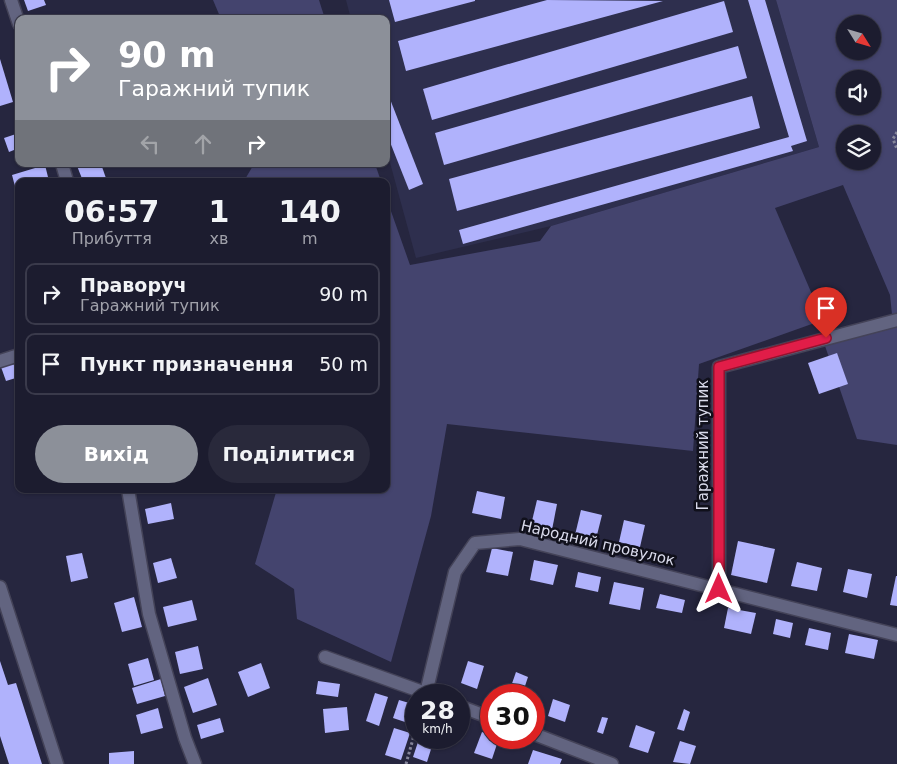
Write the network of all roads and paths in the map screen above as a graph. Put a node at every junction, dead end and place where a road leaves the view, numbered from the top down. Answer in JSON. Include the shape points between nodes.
{"nodes":[{"id":1,"x":11,"y":0,"type":"edge"},
{"id":2,"x":16,"y":15,"type":"edge"},
{"id":3,"x":897,"y":132,"type":"edge"},
{"id":4,"x":897,"y":149,"type":"edge"},
{"id":5,"x":897,"y":320,"type":"edge"},
{"id":6,"x":15,"y":356,"type":"edge"},
{"id":7,"x":0,"y":361,"type":"edge"},
{"id":8,"x":129,"y":493,"type":"edge"},
{"id":9,"x":0,"y":587,"type":"edge"},
{"id":10,"x":719,"y":589,"type":"junction"},
{"id":11,"x":897,"y":635,"type":"edge"},
{"id":12,"x":325,"y":657,"type":"dead end"},
{"id":13,"x":430,"y":684,"type":"edge"},
{"id":14,"x":405,"y":686,"type":"edge"},
{"id":15,"x":545,"y":738,"type":"edge"},
{"id":16,"x":410,"y":749,"type":"edge"},
{"id":17,"x":57,"y":764,"type":"edge"},
{"id":18,"x":195,"y":764,"type":"edge"},
{"id":19,"x":406,"y":764,"type":"edge"},
{"id":20,"x":612,"y":764,"type":"edge"}],
"edges":[{"from":1,"to":2,"type":"street"},
{"from":3,"to":4,"type":"path","via":[[893,139]]},
{"from":5,"to":10,"type":"street","name":"Гаражний тупик","via":[[719,367]]},
{"from":6,"to":7,"type":"street"},
{"from":8,"to":18,"type":"street","via":[[149,614]]},
{"from":9,"to":17,"type":"street"},
{"from":10,"to":11,"type":"street","name":"Народний провулок"},
{"from":10,"to":13,"type":"street","name":"Народний провулок","via":[[520,538],[475,544],[455,572]]},
{"from":12,"to":14,"type":"street"},
{"from":15,"to":20,"type":"street"},
{"from":16,"to":19,"type":"path"}]}
